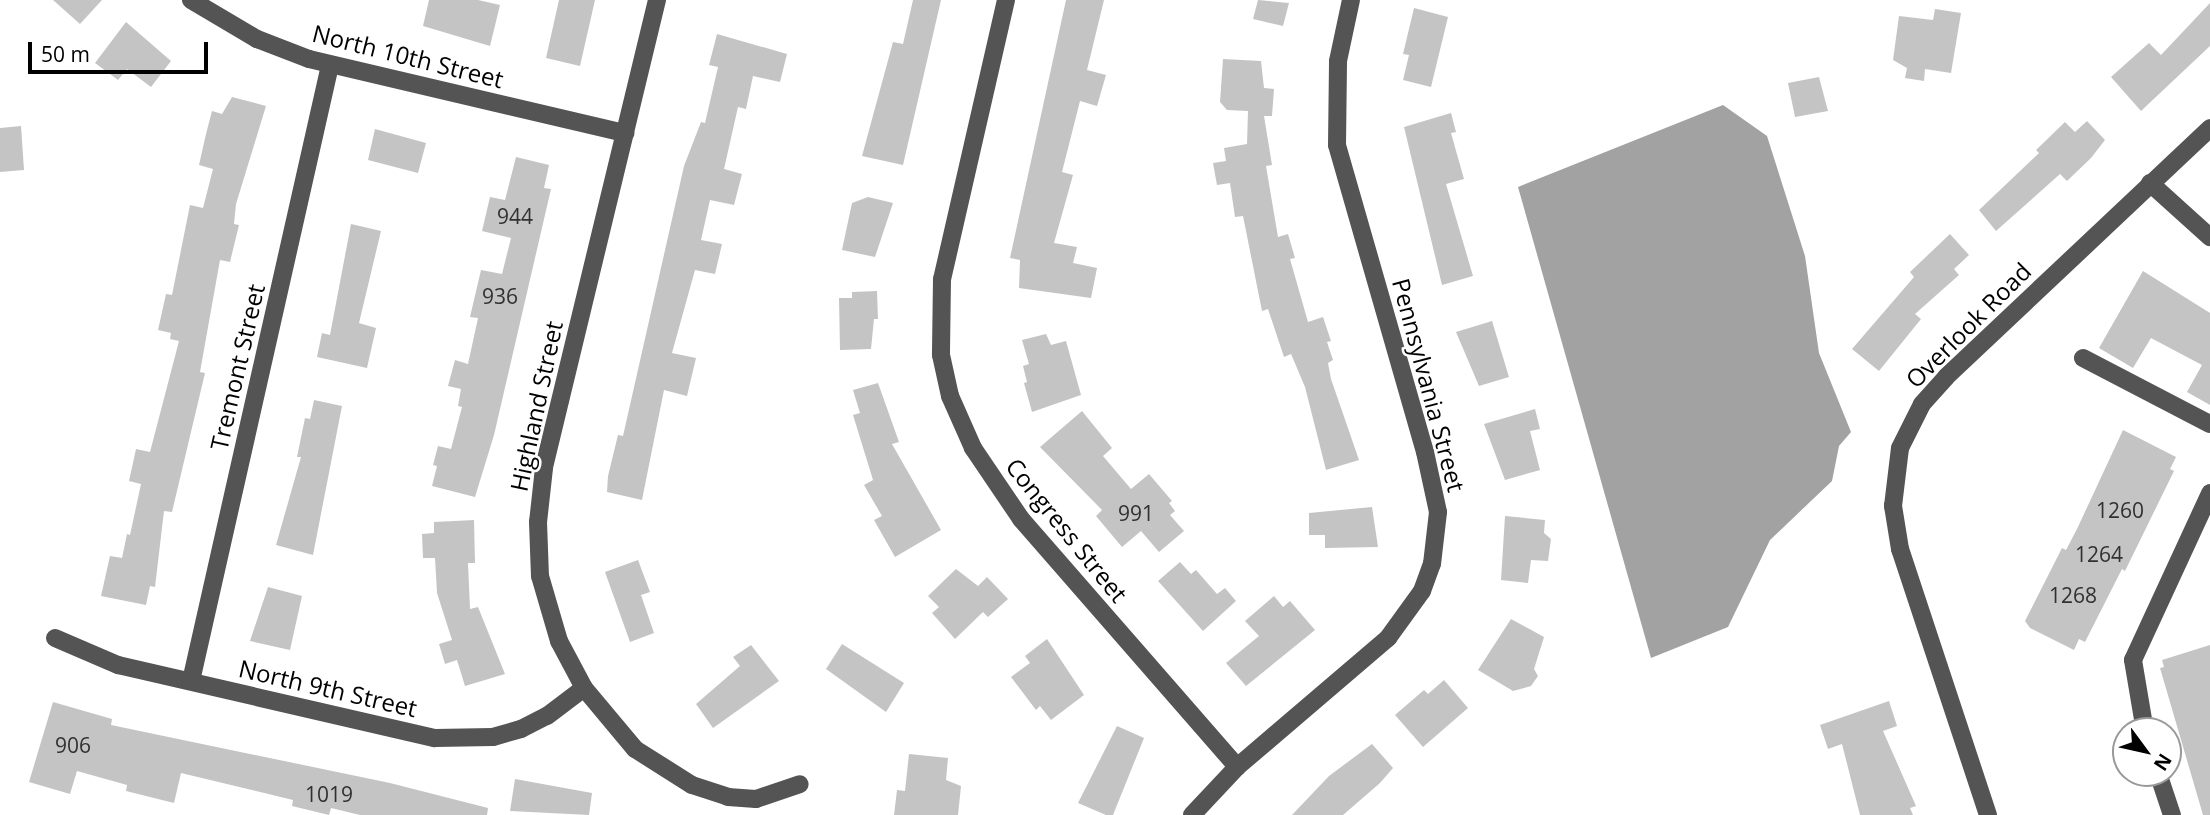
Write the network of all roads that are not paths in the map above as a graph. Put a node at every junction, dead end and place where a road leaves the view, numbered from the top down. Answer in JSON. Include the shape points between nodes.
{"nodes":[{"id":1,"x":191,"y":0,"type":"edge"},
{"id":2,"x":657,"y":0,"type":"edge"},
{"id":3,"x":1006,"y":0,"type":"edge"},
{"id":4,"x":1351,"y":0,"type":"edge"},
{"id":5,"x":331,"y":65,"type":"junction"},
{"id":6,"x":2210,"y":128,"type":"edge"},
{"id":7,"x":625,"y":133,"type":"junction"},
{"id":8,"x":2150,"y":183,"type":"junction"},
{"id":9,"x":2210,"y":237,"type":"edge"},
{"id":10,"x":2083,"y":358,"type":"dead end"},
{"id":11,"x":2210,"y":424,"type":"edge"},
{"id":12,"x":2210,"y":493,"type":"edge"},
{"id":13,"x":55,"y":638,"type":"dead end"},
{"id":14,"x":191,"y":681,"type":"junction"},
{"id":15,"x":584,"y":688,"type":"junction"},
{"id":16,"x":2143,"y":717,"type":"edge"},
{"id":17,"x":1237,"y":767,"type":"junction"},
{"id":18,"x":800,"y":784,"type":"dead end"},
{"id":19,"x":2163,"y":787,"type":"edge"},
{"id":20,"x":1192,"y":815,"type":"edge"},
{"id":21,"x":1988,"y":815,"type":"edge"},
{"id":22,"x":2172,"y":815,"type":"edge"}],
"edges":[{"from":1,"to":5,"type":"street","name":"North 10th Street","via":[[257,39]]},
{"from":2,"to":7,"type":"street","name":"Highland Street"},
{"from":3,"to":17,"type":"street","name":"Congress Street","via":[[942,279],[940,355],[950,396],[973,448],[1021,519]]},
{"from":4,"to":17,"type":"street","name":"Pennsylvania Street","via":[[1338,61],[1337,145],[1410,393],[1437,530],[1422,591],[1388,638]]},
{"from":5,"to":7,"type":"street","name":"North 10th Street"},
{"from":5,"to":14,"type":"street","name":"Tremont Street"},
{"from":6,"to":8,"type":"street","name":"Overlook Road"},
{"from":7,"to":15,"type":"street","name":"Highland Street","via":[[544,468],[538,522],[546,602]]},
{"from":8,"to":9,"type":"street"},
{"from":8,"to":21,"type":"street","name":"Overlook Road","via":[[1946,377],[1922,404],[1900,448],[1893,506],[1900,549]]},
{"from":10,"to":11,"type":"street"},
{"from":12,"to":16,"type":"street","via":[[2133,660]]},
{"from":13,"to":14,"type":"street","name":"North 9th Street","via":[[118,665]]},
{"from":14,"to":15,"type":"street","name":"North 9th Street","via":[[435,738],[464,740],[521,729]]},
{"from":15,"to":18,"type":"street","name":"Highland Street","via":[[635,749],[692,785],[728,797],[756,799]]},
{"from":17,"to":20,"type":"street","name":"Pennsylvania Street"},
{"from":19,"to":22,"type":"street"}]}
